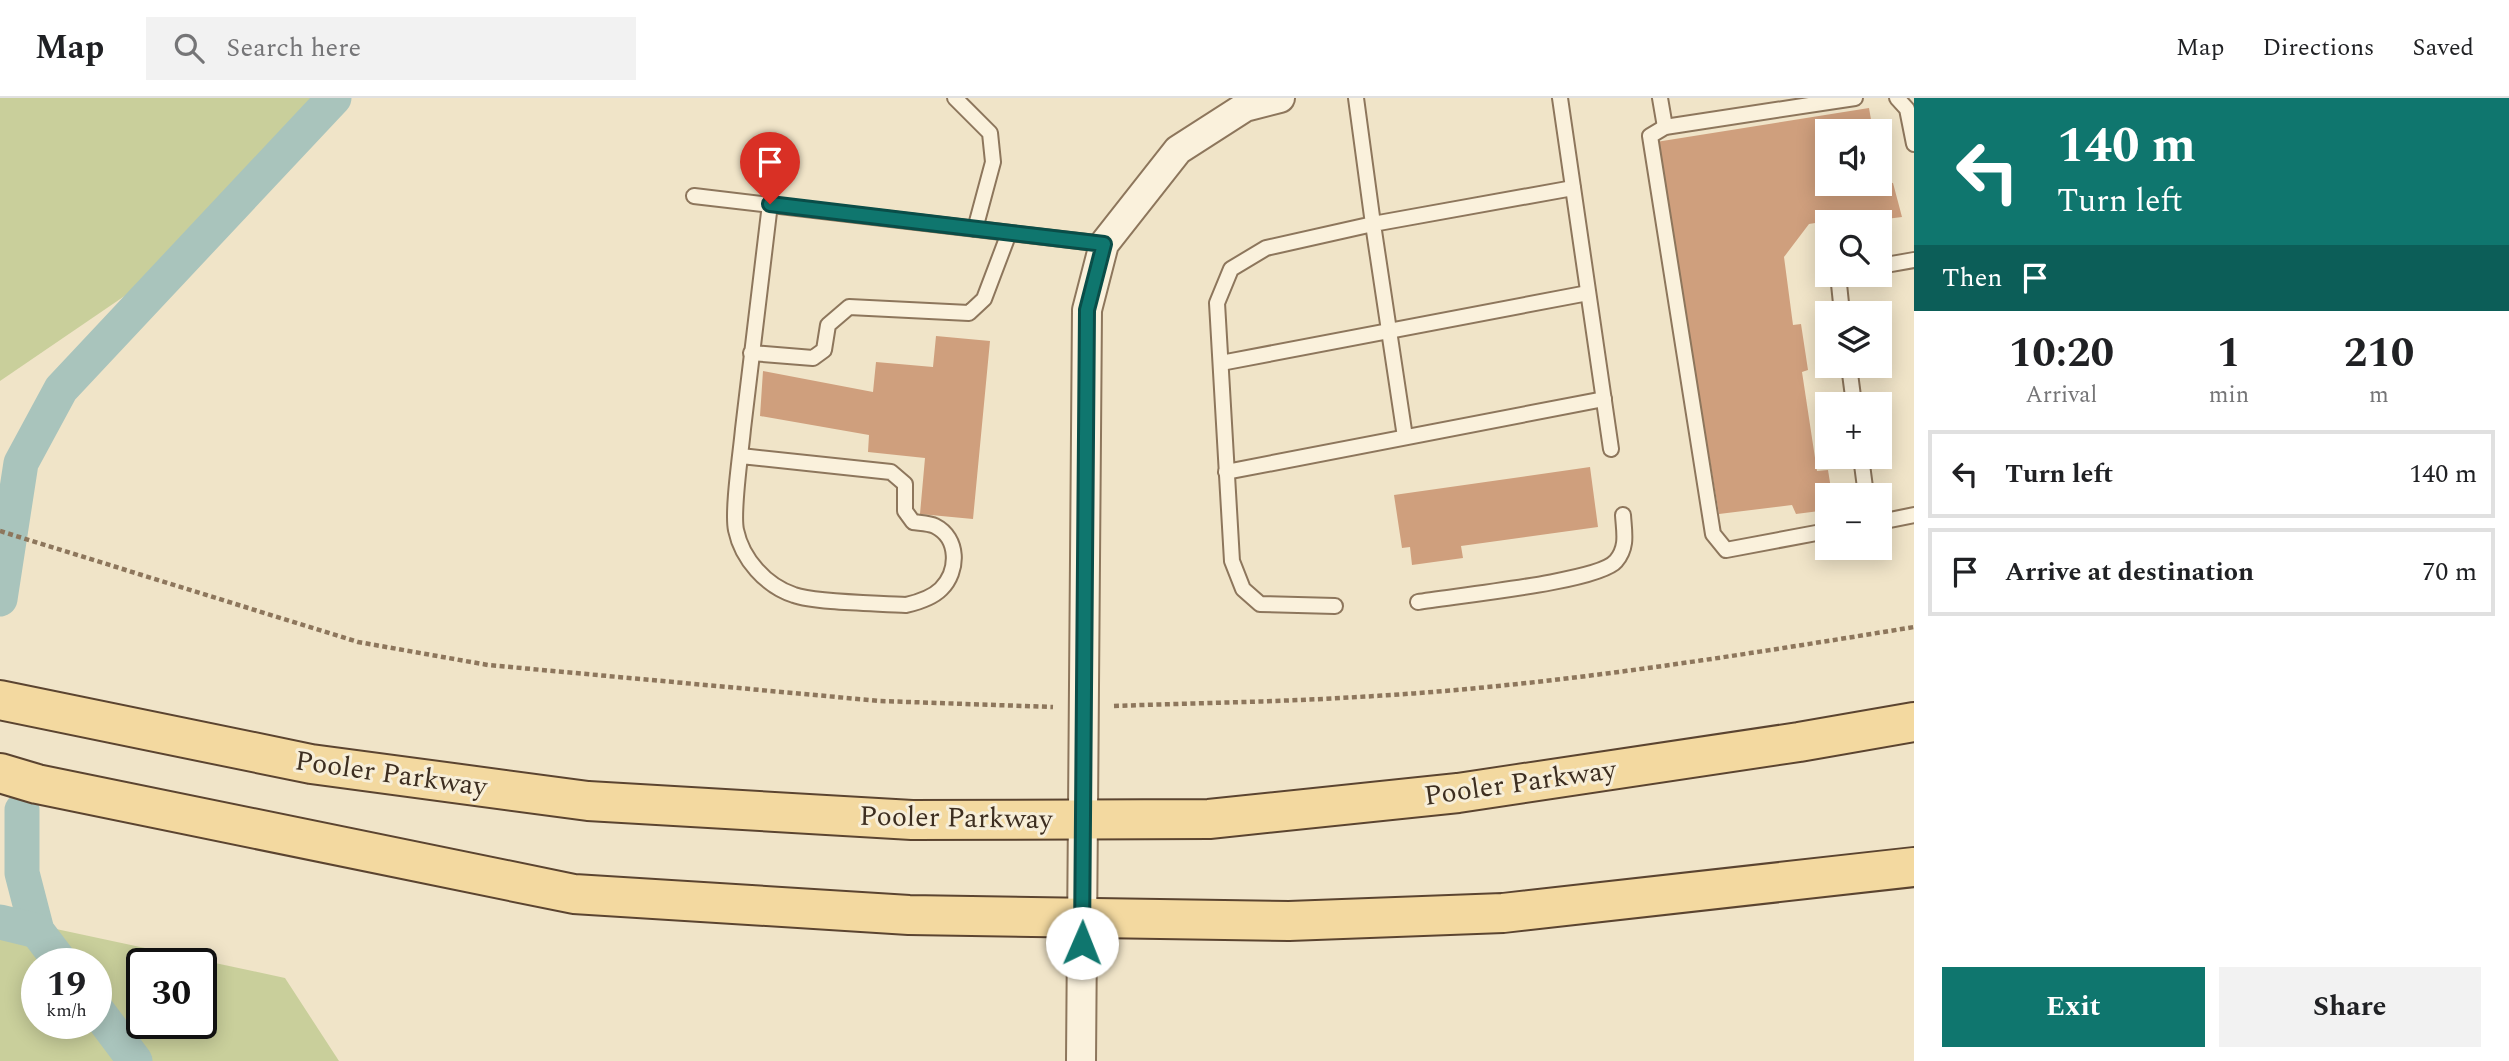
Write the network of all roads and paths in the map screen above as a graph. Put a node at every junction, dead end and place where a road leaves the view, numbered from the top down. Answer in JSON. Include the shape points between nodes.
{"nodes":[{"id":1,"x":955,"y":98,"type":"edge"},
{"id":2,"x":1280,"y":98,"type":"edge"},
{"id":3,"x":1356,"y":98,"type":"edge"},
{"id":4,"x":1560,"y":98,"type":"edge"},
{"id":5,"x":1660,"y":98,"type":"edge"},
{"id":6,"x":1855,"y":98,"type":"edge"},
{"id":7,"x":1897,"y":98,"type":"edge"},
{"id":8,"x":1665,"y":127,"type":"junction"},
{"id":9,"x":1914,"y":144,"type":"edge"},
{"id":10,"x":1573,"y":188,"type":"junction"},
{"id":11,"x":694,"y":196,"type":"dead end"},
{"id":12,"x":770,"y":204,"type":"junction"},
{"id":13,"x":1373,"y":224,"type":"junction"},
{"id":14,"x":975,"y":229,"type":"junction"},
{"id":15,"x":1009,"y":233,"type":"junction"},
{"id":16,"x":1104,"y":244,"type":"junction"},
{"id":17,"x":1914,"y":260,"type":"edge"},
{"id":18,"x":1892,"y":264,"type":"edge"},
{"id":19,"x":1588,"y":293,"type":"junction"},
{"id":20,"x":1388,"y":330,"type":"junction"},
{"id":21,"x":751,"y":353,"type":"junction"},
{"id":22,"x":1221,"y":363,"type":"junction"},
{"id":23,"x":1604,"y":399,"type":"junction"},
{"id":24,"x":1405,"y":437,"type":"junction"},
{"id":25,"x":1611,"y":449,"type":"dead end"},
{"id":26,"x":741,"y":456,"type":"junction"},
{"id":27,"x":1226,"y":472,"type":"junction"},
{"id":28,"x":1623,"y":515,"type":"dead end"},
{"id":29,"x":1914,"y":515,"type":"edge"},
{"id":30,"x":1892,"y":520,"type":"edge"},
{"id":31,"x":0,"y":531,"type":"edge"},
{"id":32,"x":1815,"y":533,"type":"edge"},
{"id":33,"x":1418,"y":602,"type":"dead end"},
{"id":34,"x":1335,"y":606,"type":"dead end"},
{"id":35,"x":1914,"y":627,"type":"edge"},
{"id":36,"x":0,"y":700,"type":"edge"},
{"id":37,"x":1111,"y":706,"type":"dead end"},
{"id":38,"x":1062,"y":707,"type":"dead end"},
{"id":39,"x":1914,"y":722,"type":"edge"},
{"id":40,"x":0,"y":773,"type":"edge"},
{"id":41,"x":1084,"y":819,"type":"junction"},
{"id":42,"x":1914,"y":841,"type":"edge"},
{"id":43,"x":1914,"y":867,"type":"edge"},
{"id":44,"x":1656,"y":897,"type":"junction"},
{"id":45,"x":1082,"y":919,"type":"junction"},
{"id":46,"x":1081,"y":1061,"type":"edge"}],
"edges":[{"from":1,"to":14,"type":"lane","via":[[990,133],[993,162]]},
{"from":2,"to":16,"type":"street","via":[[1245,107],[1178,150]]},
{"from":3,"to":13,"type":"lane"},
{"from":4,"to":10,"type":"lane"},
{"from":5,"to":8,"type":"lane"},
{"from":6,"to":8,"type":"lane"},
{"from":7,"to":9,"type":"lane","via":[[1907,109]]},
{"from":8,"to":32,"type":"lane","via":[[1650,136],[1650,145],[1713,534],[1726,550]]},
{"from":10,"to":13,"type":"lane"},
{"from":10,"to":19,"type":"lane"},
{"from":11,"to":12,"type":"lane"},
{"from":12,"to":14,"type":"lane"},
{"from":12,"to":21,"type":"lane"},
{"from":13,"to":20,"type":"lane"},
{"from":13,"to":22,"type":"lane","via":[[1266,248],[1231,270],[1217,303]]},
{"from":14,"to":15,"type":"lane"},
{"from":15,"to":16,"type":"lane"},
{"from":15,"to":21,"type":"lane","via":[[984,299],[969,313],[849,307],[828,324],[824,350],[813,358]]},
{"from":16,"to":41,"type":"street","via":[[1087,310]]},
{"from":17,"to":18,"type":"lane"},
{"from":19,"to":20,"type":"lane"},
{"from":19,"to":23,"type":"lane"},
{"from":20,"to":22,"type":"lane"},
{"from":20,"to":24,"type":"lane"},
{"from":21,"to":26,"type":"lane"},
{"from":22,"to":27,"type":"lane"},
{"from":23,"to":24,"type":"lane"},
{"from":23,"to":25,"type":"lane"},
{"from":24,"to":27,"type":"lane"},
{"from":26,"to":26,"type":"lane","via":[[736,529],[745,554],[765,580],[795,596],[906,605],[923,601],[942,588],[955,563],[951,541],[935,526],[912,522],[905,511],[905,484],[891,472]]},
{"from":27,"to":34,"type":"lane","via":[[1232,561],[1243,589],[1261,604]]},
{"from":28,"to":33,"type":"lane","via":[[1625,547],[1615,564],[1588,576]]},
{"from":29,"to":30,"type":"lane"},
{"from":31,"to":38,"type":"path","via":[[358,642],[488,665],[880,701]]},
{"from":35,"to":37,"type":"path","via":[[1693,662],[1489,686],[1358,697]]},
{"from":36,"to":41,"type":"main road","name":"Pooler Parkway","via":[[311,764],[588,801],[912,820]]},
{"from":39,"to":41,"type":"main road","name":"Pooler Parkway","via":[[1458,793],[1209,819]]},
{"from":40,"to":45,"type":"main road","via":[[574,894],[909,915]]},
{"from":41,"to":45,"type":"street"},
{"from":42,"to":44,"type":"main road","via":[[1700,869]]},
{"from":43,"to":44,"type":"main road"},
{"from":44,"to":45,"type":"main road","via":[[1490,914],[1289,921]]},
{"from":45,"to":46,"type":"street"}]}
